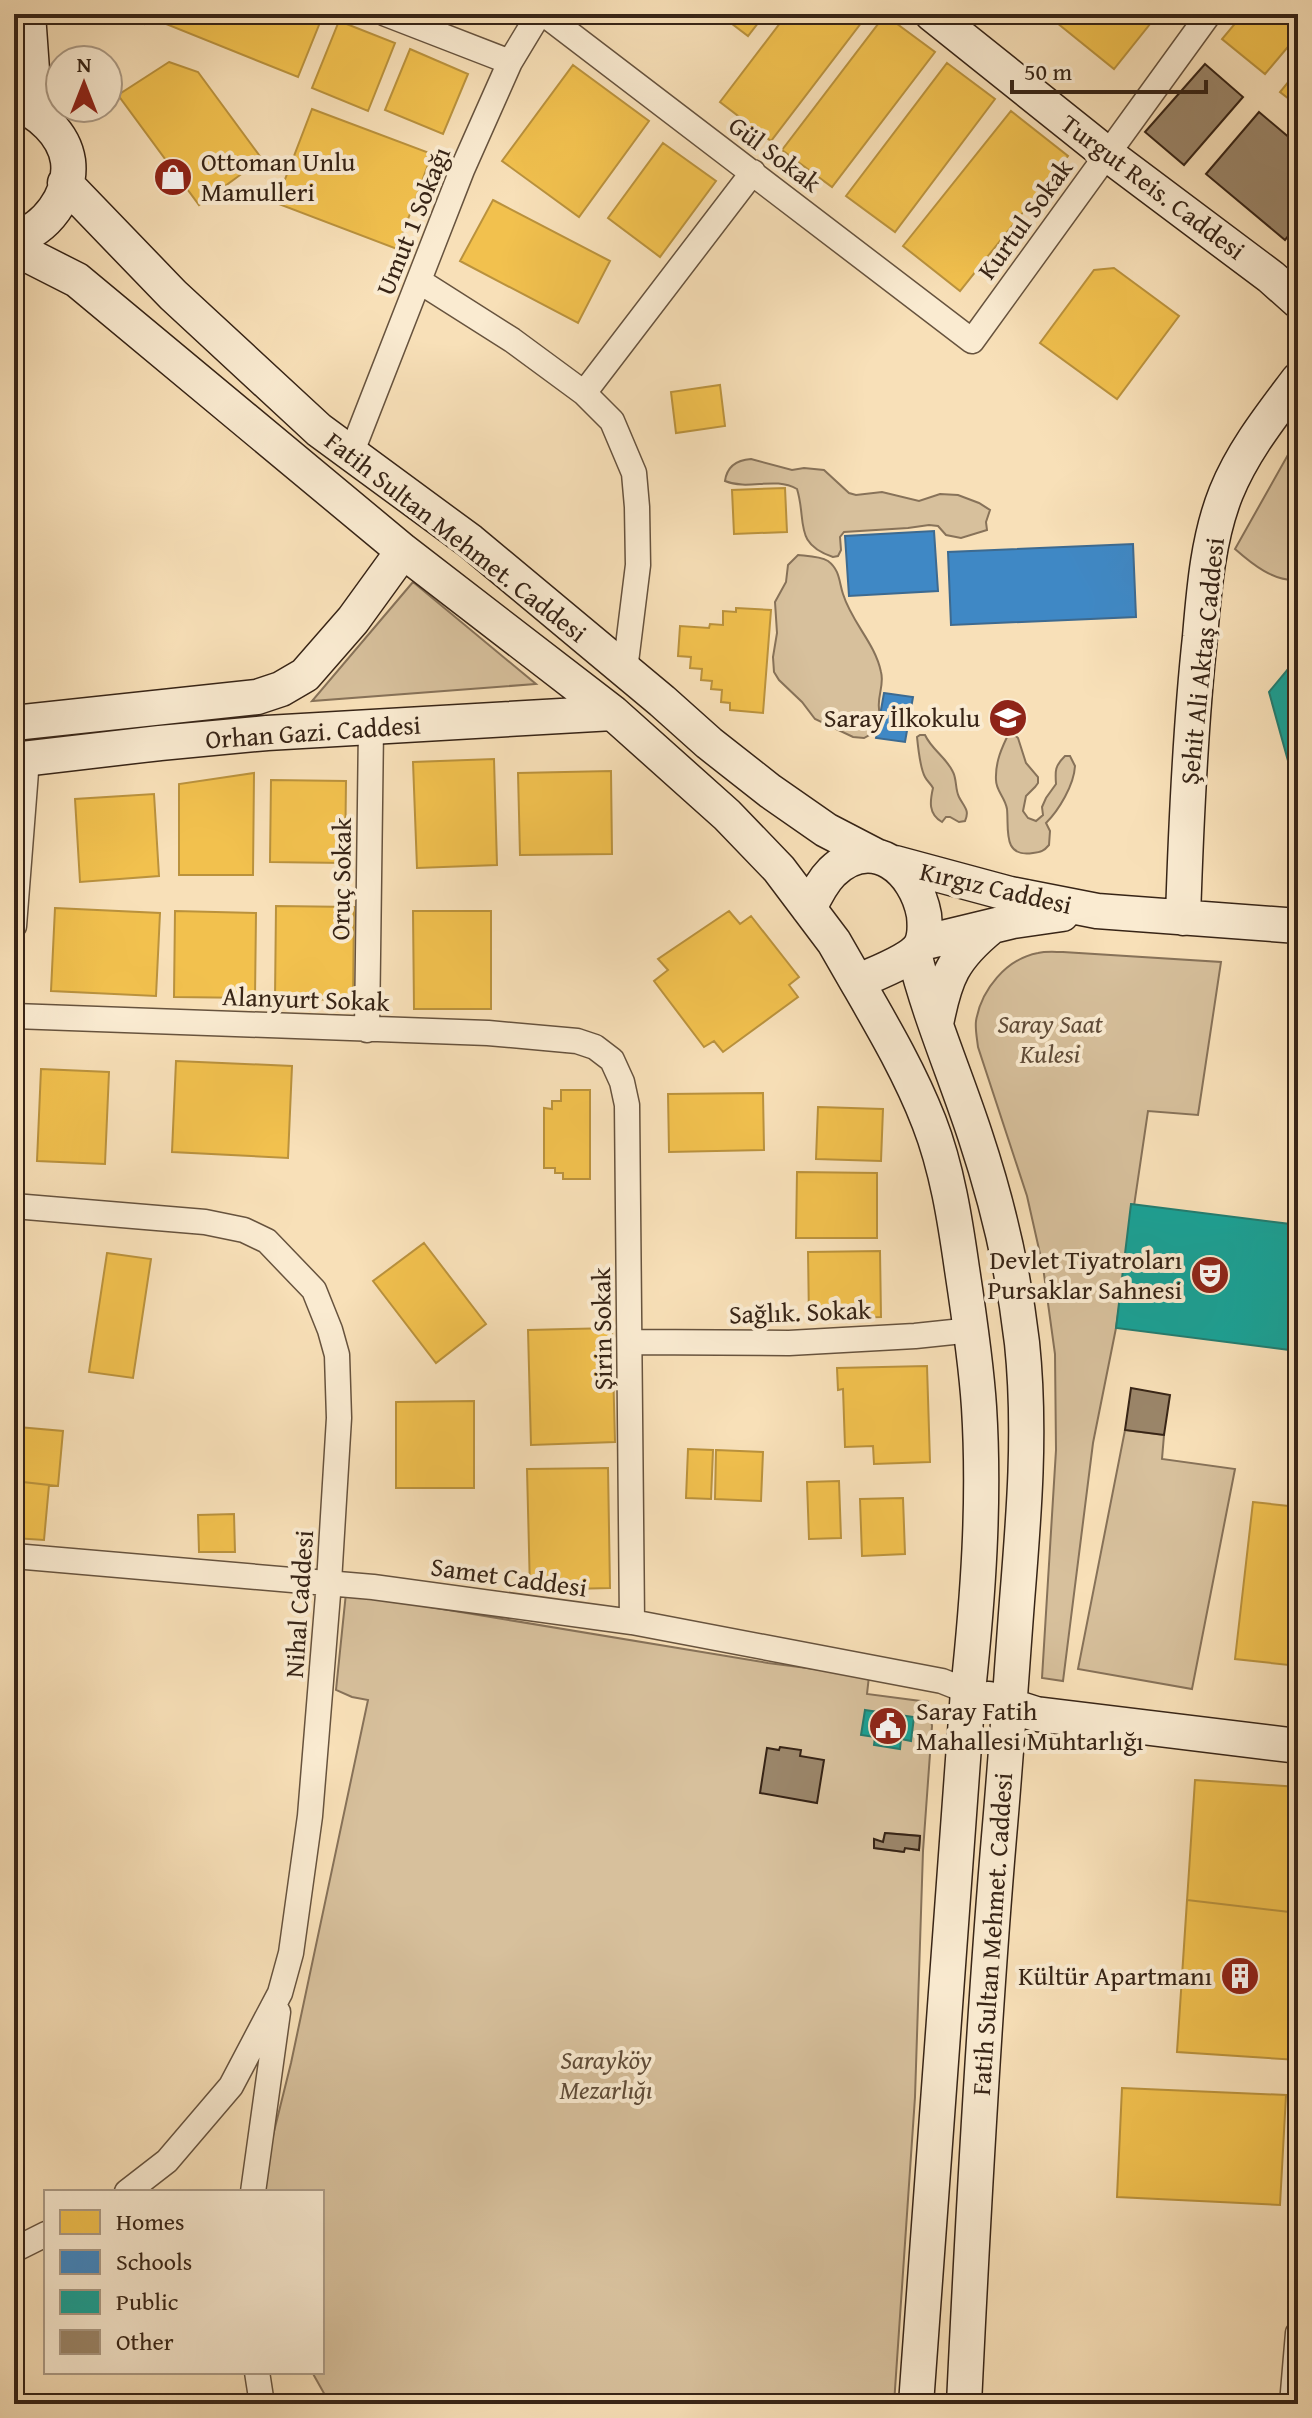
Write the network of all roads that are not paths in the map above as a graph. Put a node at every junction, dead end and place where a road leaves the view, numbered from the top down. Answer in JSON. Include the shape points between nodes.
{"nodes":[{"id":1,"x":28,"y":14,"type":"edge"},
{"id":2,"x":386,"y":14,"type":"edge"},
{"id":3,"x":541,"y":14,"type":"edge"},
{"id":4,"x":932,"y":14,"type":"edge"},
{"id":5,"x":1209,"y":14,"type":"edge"},
{"id":6,"x":510,"y":62,"type":"junction"},
{"id":7,"x":25,"y":108,"type":"edge"},
{"id":8,"x":1107,"y":154,"type":"junction"},
{"id":9,"x":753,"y":172,"type":"junction"},
{"id":10,"x":65,"y":183,"type":"junction"},
{"id":11,"x":14,"y":238,"type":"edge"},
{"id":12,"x":14,"y":248,"type":"edge"},
{"id":13,"x":419,"y":281,"type":"junction"},
{"id":14,"x":1298,"y":301,"type":"edge"},
{"id":15,"x":972,"y":341,"type":"joint"},
{"id":16,"x":1298,"y":380,"type":"edge"},
{"id":17,"x":584,"y":393,"type":"junction"},
{"id":18,"x":351,"y":454,"type":"junction"},
{"id":19,"x":403,"y":551,"type":"junction"},
{"id":20,"x":625,"y":670,"type":"junction"},
{"id":21,"x":613,"y":713,"type":"junction"},
{"id":22,"x":22,"y":722,"type":"edge"},
{"id":23,"x":371,"y":728,"type":"junction"},
{"id":24,"x":20,"y":759,"type":"edge"},
{"id":25,"x":886,"y":860,"type":"junction"},
{"id":26,"x":809,"y":909,"type":"junction"},
{"id":27,"x":1097,"y":911,"type":"junction"},
{"id":28,"x":1183,"y":918,"type":"junction"},
{"id":29,"x":994,"y":924,"type":"junction"},
{"id":30,"x":14,"y":926,"type":"edge"},
{"id":31,"x":1298,"y":926,"type":"edge"},
{"id":32,"x":918,"y":948,"type":"junction"},
{"id":33,"x":857,"y":982,"type":"junction"},
{"id":34,"x":14,"y":1016,"type":"edge"},
{"id":35,"x":936,"y":1024,"type":"junction"},
{"id":36,"x":367,"y":1030,"type":"junction"},
{"id":37,"x":595,"y":1047,"type":"joint"},
{"id":38,"x":14,"y":1206,"type":"edge"},
{"id":39,"x":972,"y":1330,"type":"junction"},
{"id":40,"x":630,"y":1342,"type":"junction"},
{"id":41,"x":14,"y":1556,"type":"edge"},
{"id":42,"x":329,"y":1582,"type":"junction"},
{"id":43,"x":632,"y":1622,"type":"junction"},
{"id":44,"x":989,"y":1699,"type":"junction"},
{"id":45,"x":1298,"y":1746,"type":"edge"},
{"id":46,"x":280,"y":1993,"type":"junction"},
{"id":47,"x":130,"y":2190,"type":"edge"},
{"id":48,"x":253,"y":2190,"type":"edge"},
{"id":49,"x":44,"y":2235,"type":"edge"},
{"id":50,"x":14,"y":2250,"type":"edge"},
{"id":51,"x":1298,"y":2333,"type":"edge"},
{"id":52,"x":257,"y":2374,"type":"edge"},
{"id":53,"x":262,"y":2404,"type":"edge"},
{"id":54,"x":916,"y":2404,"type":"edge"},
{"id":55,"x":964,"y":2404,"type":"edge"},
{"id":56,"x":1292,"y":2404,"type":"edge"}],
"edges":[{"from":1,"to":7,"type":"street"},
{"from":2,"to":6,"type":"street"},
{"from":3,"to":6,"type":"street","name":"Umut 1 Sokağı"},
{"from":3,"to":9,"type":"street","name":"Gül Sokak"},
{"from":4,"to":8,"type":"street","name":"Turgut Reis. Caddesi"},
{"from":5,"to":8,"type":"street","name":"Kurtul Sokak"},
{"from":6,"to":13,"type":"street","name":"Umut 1 Sokağı"},
{"from":7,"to":10,"type":"street","via":[[59,138],[68,161]]},
{"from":8,"to":14,"type":"street","name":"Turgut Reis. Caddesi"},
{"from":8,"to":15,"type":"street","name":"Kurtul Sokak"},
{"from":9,"to":15,"type":"street","name":"Gül Sokak"},
{"from":9,"to":17,"type":"street"},
{"from":10,"to":11,"type":"street","via":[[58,205],[44,223]]},
{"from":10,"to":18,"type":"street","name":"Fatih Sultan Mehmet. Caddesi","via":[[173,295]]},
{"from":12,"to":19,"type":"street","name":"Fatih Sultan Mehmet. Caddesi","via":[[77,280]]},
{"from":13,"to":17,"type":"street"},
{"from":13,"to":18,"type":"street","name":"Umut 1 Sokağı"},
{"from":16,"to":28,"type":"street","name":"Şehit Ali Aktaş Caddesi","via":[[1243,458],[1225,494],[1213,540],[1195,679]]},
{"from":17,"to":20,"type":"street","via":[[612,421],[634,473],[638,565]]},
{"from":18,"to":20,"type":"street","name":"Fatih Sultan Mehmet. Caddesi","via":[[470,541]]},
{"from":19,"to":21,"type":"street","name":"Fatih Sultan Mehmet. Caddesi"},
{"from":19,"to":22,"type":"street","name":"Orhan Gazi. Caddesi","via":[[305,675],[281,689],[257,697]]},
{"from":20,"to":25,"type":"street","name":"Fatih Sultan Mehmet. Caddesi","via":[[770,791],[826,830]]},
{"from":21,"to":23,"type":"street","name":"Orhan Gazi. Caddesi"},
{"from":21,"to":26,"type":"street","name":"Fatih Sultan Mehmet. Caddesi","via":[[727,815]]},
{"from":22,"to":24,"type":"street"},
{"from":23,"to":24,"type":"street","name":"Orhan Gazi. Caddesi","via":[[251,734]]},
{"from":23,"to":36,"type":"street","name":"Oruç Sokak"},
{"from":24,"to":30,"type":"street"},
{"from":25,"to":26,"type":"street","via":[[859,857],[844,863],[831,873]]},
{"from":25,"to":27,"type":"street","name":"Kırgız Caddesi"},
{"from":25,"to":32,"type":"street","name":"Fatih Sultan Mehmet. Caddesi","via":[[909,878],[921,898],[925,925]]},
{"from":26,"to":33,"type":"street","name":"Fatih Sultan Mehmet. Caddesi"},
{"from":27,"to":28,"type":"street","name":"Kırgız Caddesi"},
{"from":27,"to":29,"type":"street","name":"Kırgız Caddesi"},
{"from":28,"to":31,"type":"street","name":"Kırgız Caddesi"},
{"from":29,"to":32,"type":"street","name":"Kırgız Caddesi"},
{"from":29,"to":35,"type":"street","via":[[970,944],[950,974]]},
{"from":32,"to":33,"type":"street"},
{"from":32,"to":35,"type":"street","name":"Fatih Sultan Mehmet. Caddesi"},
{"from":33,"to":39,"type":"street","name":"Fatih Sultan Mehmet. Caddesi","via":[[933,1133],[952,1208]]},
{"from":34,"to":36,"type":"street","name":"Alanyurt Sokak"},
{"from":35,"to":44,"type":"street","name":"Fatih Sultan Mehmet. Caddesi","via":[[997,1214],[1022,1343],[1027,1458]]},
{"from":36,"to":37,"type":"street","name":"Alanyurt Sokak","via":[[488,1033]]},
{"from":37,"to":40,"type":"street","name":"Şirin Sokak","via":[[612,1060],[627,1105]]},
{"from":38,"to":42,"type":"street","name":"Nihal Caddesi","via":[[244,1230],[267,1241],[314,1290],[337,1355],[339,1418]]},
{"from":39,"to":40,"type":"street","name":"Sağlık. Sokak","via":[[789,1343]]},
{"from":39,"to":44,"type":"street","name":"Fatih Sultan Mehmet. Caddesi","via":[[981,1528],[976,1616]]},
{"from":40,"to":43,"type":"street","name":"Şirin Sokak"},
{"from":41,"to":42,"type":"street","name":"Samet Caddesi"},
{"from":42,"to":43,"type":"street","name":"Samet Caddesi"},
{"from":42,"to":46,"type":"street","name":"Nihal Caddesi","via":[[310,1816],[291,1953]]},
{"from":43,"to":44,"type":"street","name":"Samet Caddesi","via":[[942,1681]]},
{"from":44,"to":45,"type":"street","via":[[1036,1714]]},
{"from":44,"to":54,"type":"street","name":"Fatih Sultan Mehmet. Caddesi"},
{"from":44,"to":55,"type":"street","name":"Fatih Sultan Mehmet. Caddesi","via":[[984,2005]]},
{"from":46,"to":47,"type":"street","name":"Nihal Caddesi","via":[[231,2086],[167,2161]]},
{"from":46,"to":48,"type":"street"},
{"from":49,"to":50,"type":"street"},
{"from":51,"to":56,"type":"street"},
{"from":52,"to":53,"type":"street"}]}
